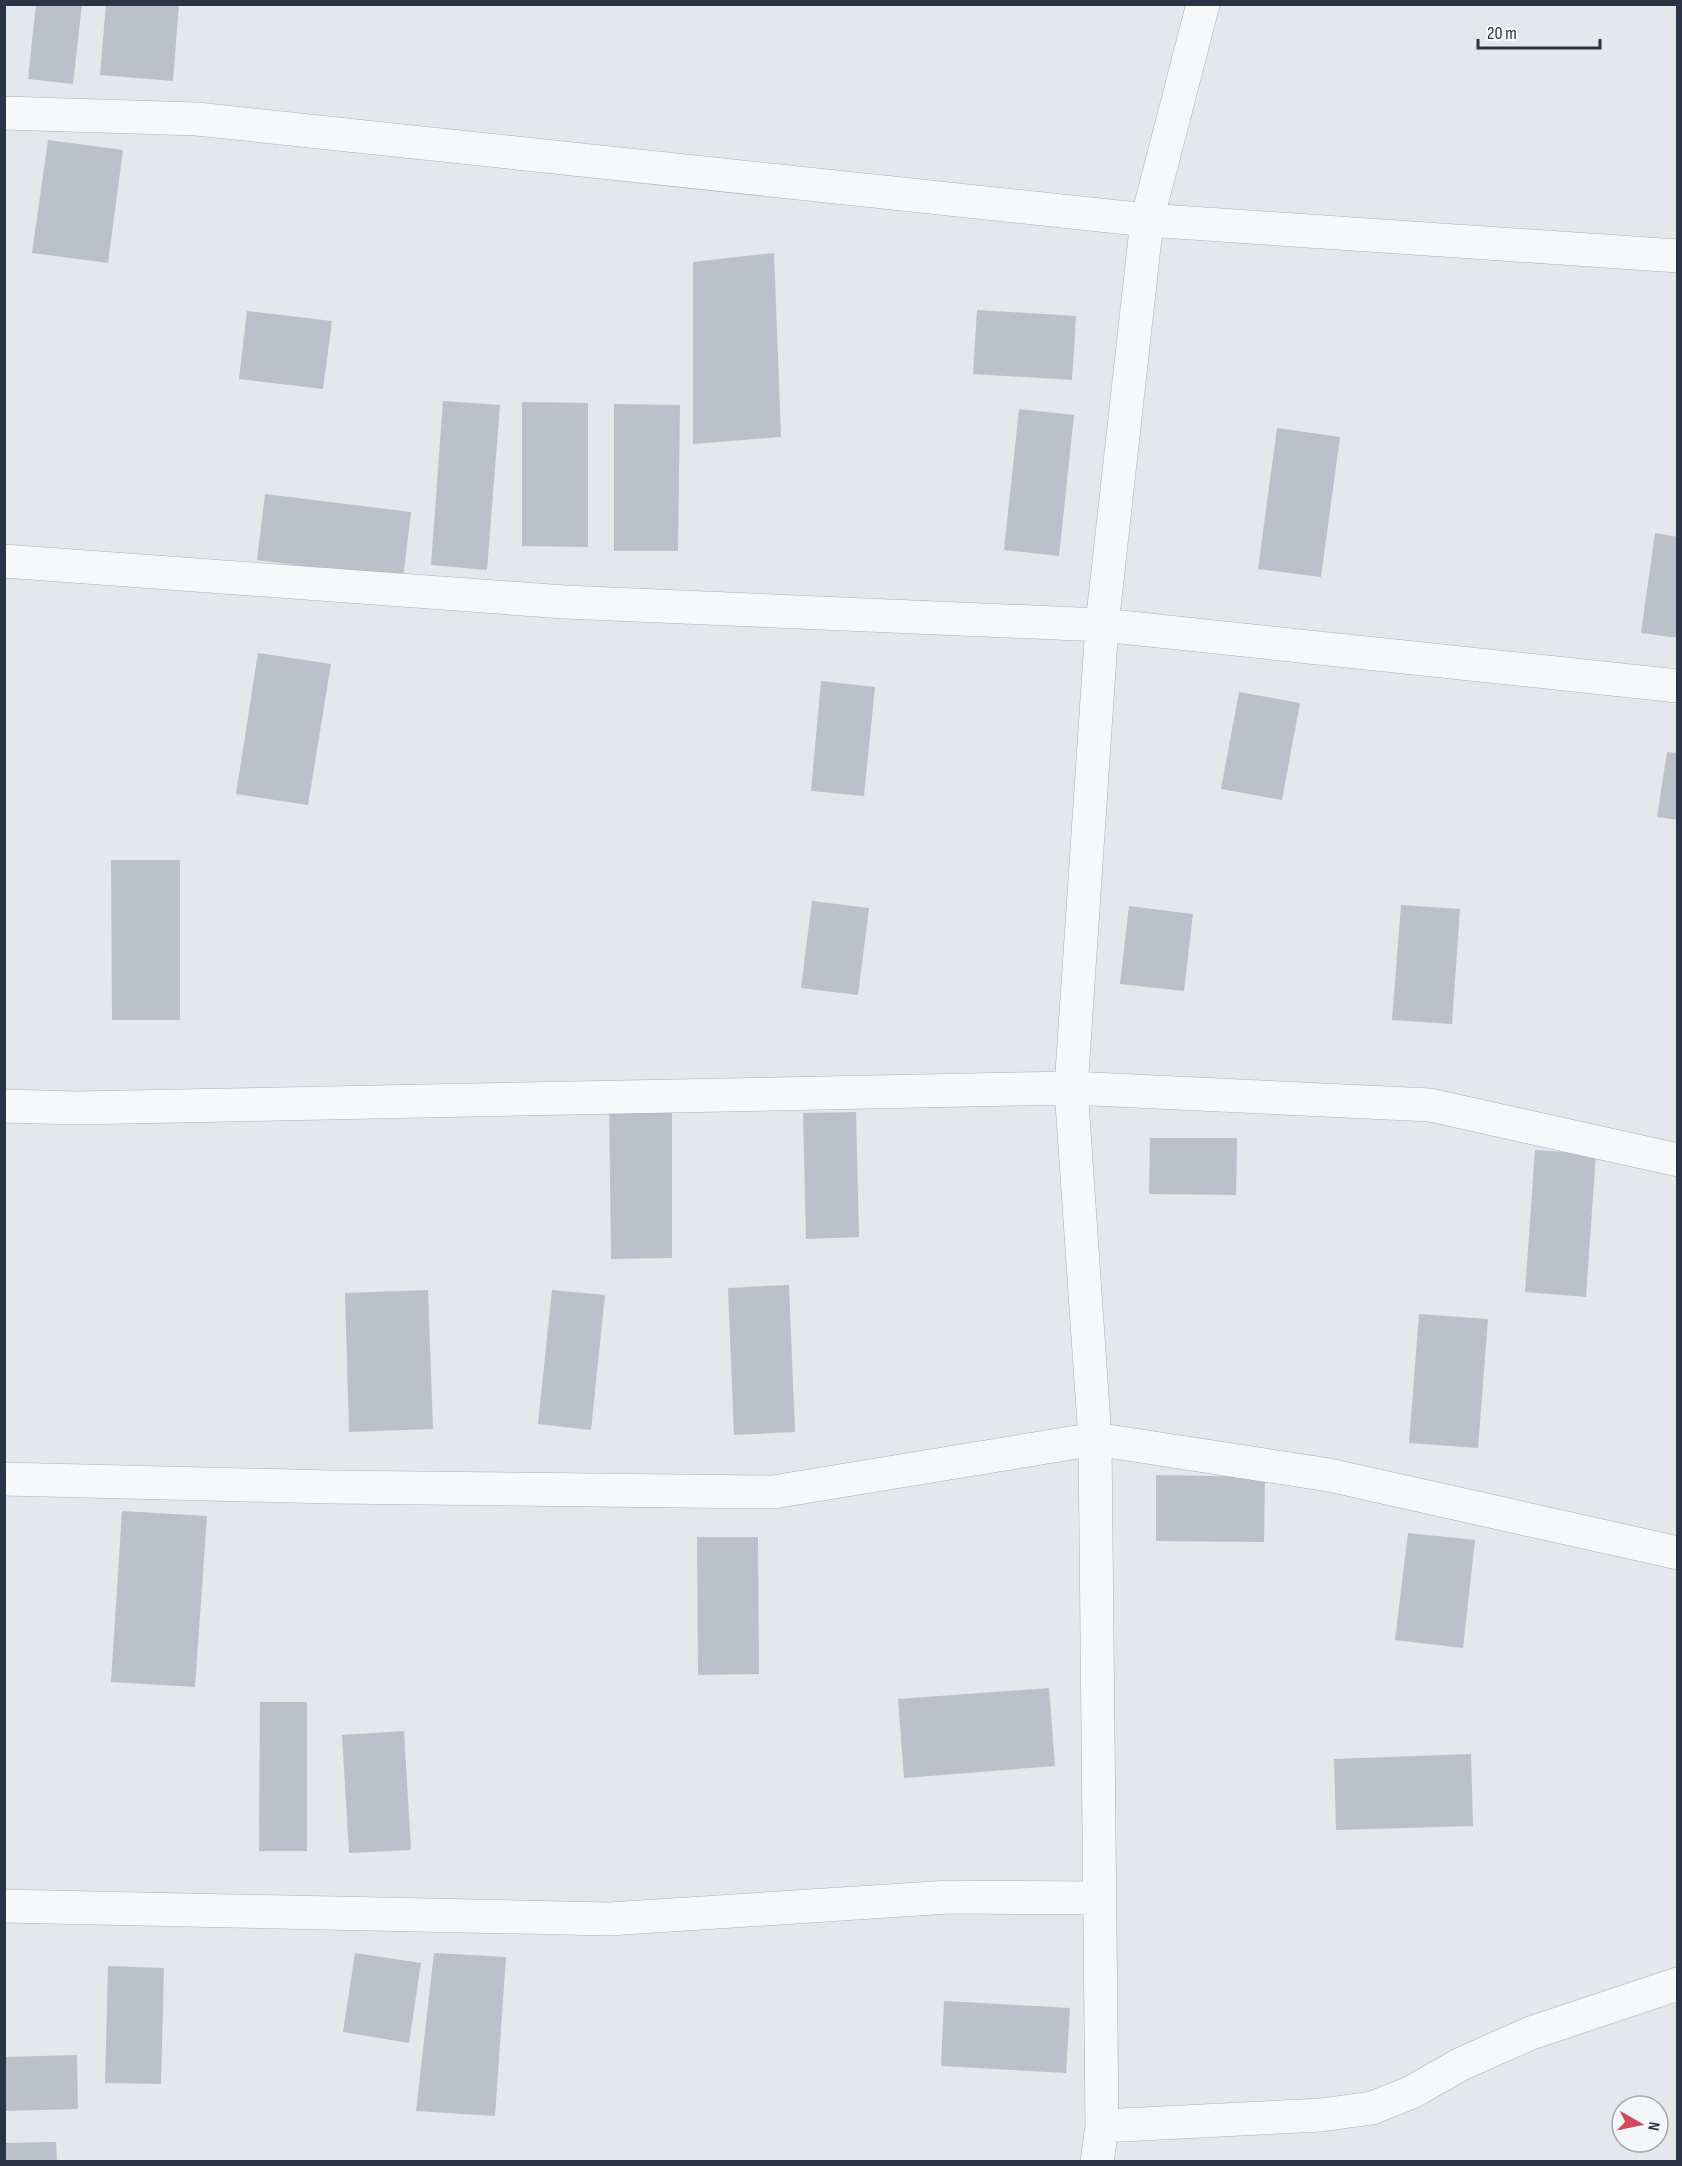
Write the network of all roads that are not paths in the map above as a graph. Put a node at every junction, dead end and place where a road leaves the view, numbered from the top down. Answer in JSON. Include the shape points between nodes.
{"nodes":[{"id":1,"x":1203,"y":4,"type":"edge"},
{"id":2,"x":4,"y":113,"type":"edge"},
{"id":3,"x":1147,"y":220,"type":"junction"},
{"id":4,"x":1677,"y":256,"type":"edge"},
{"id":5,"x":4,"y":561,"type":"edge"},
{"id":6,"x":1102,"y":624,"type":"junction"},
{"id":7,"x":1677,"y":686,"type":"edge"},
{"id":8,"x":1071,"y":1088,"type":"junction"},
{"id":9,"x":4,"y":1106,"type":"edge"},
{"id":10,"x":1677,"y":1160,"type":"edge"},
{"id":11,"x":1095,"y":1439,"type":"junction"},
{"id":12,"x":4,"y":1479,"type":"edge"},
{"id":13,"x":1677,"y":1553,"type":"edge"},
{"id":14,"x":1100,"y":1898,"type":"junction"},
{"id":15,"x":4,"y":1906,"type":"edge"},
{"id":16,"x":1677,"y":1984,"type":"edge"},
{"id":17,"x":1102,"y":2126,"type":"junction"},
{"id":18,"x":1097,"y":2162,"type":"edge"}],
"edges":[{"from":1,"to":3,"type":"street"},
{"from":2,"to":3,"type":"street","via":[[197,119]]},
{"from":3,"to":4,"type":"street"},
{"from":3,"to":6,"type":"street"},
{"from":5,"to":6,"type":"street","via":[[565,602]]},
{"from":6,"to":7,"type":"street"},
{"from":6,"to":8,"type":"street"},
{"from":8,"to":9,"type":"street","via":[[76,1108]]},
{"from":8,"to":10,"type":"street","via":[[1430,1106]]},
{"from":8,"to":11,"type":"street"},
{"from":11,"to":12,"type":"street","via":[[773,1492]]},
{"from":11,"to":13,"type":"street","via":[[1329,1475]]},
{"from":11,"to":14,"type":"street"},
{"from":14,"to":15,"type":"street","via":[[949,1897],[609,1919]]},
{"from":14,"to":17,"type":"street"},
{"from":16,"to":17,"type":"street","via":[[1531,2033],[1372,2108],[1321,2115]]},
{"from":17,"to":18,"type":"street"}]}
